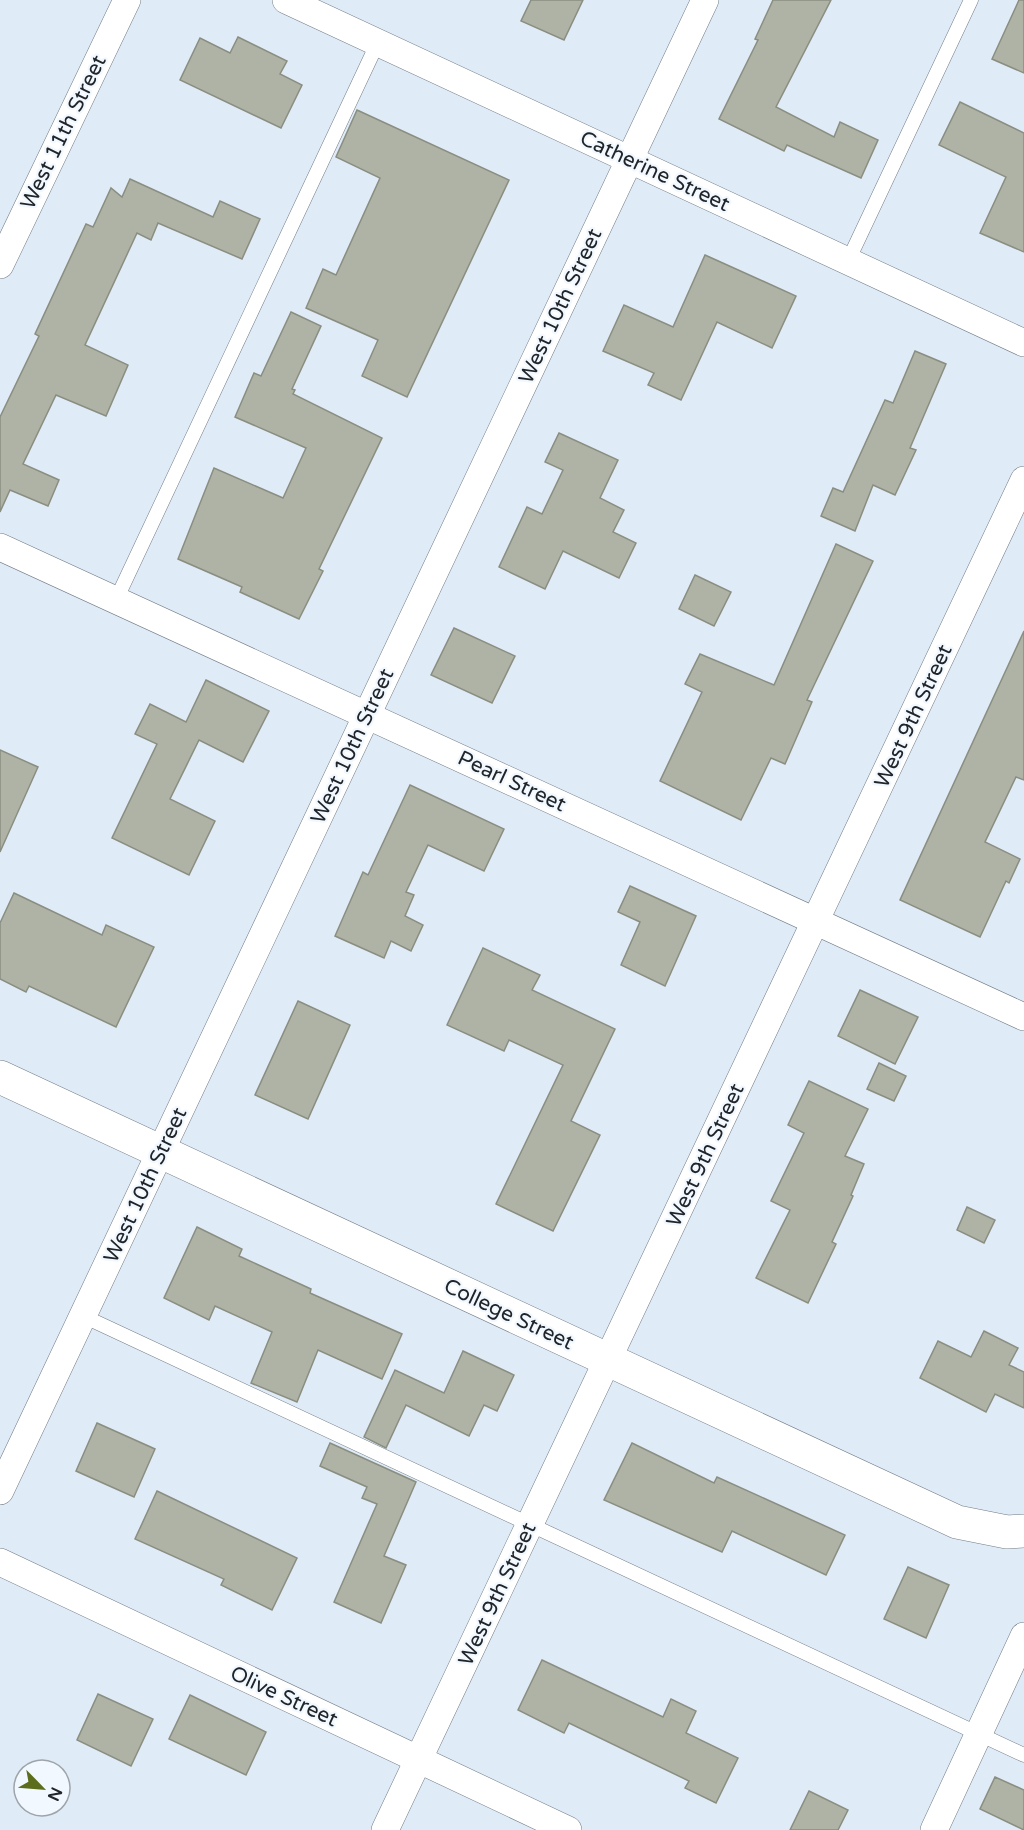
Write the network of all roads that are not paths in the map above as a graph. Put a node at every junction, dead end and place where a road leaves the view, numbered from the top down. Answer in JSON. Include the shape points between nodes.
{"nodes":[{"id":1,"x":127,"y":0,"type":"edge"},
{"id":2,"x":286,"y":0,"type":"edge"},
{"id":3,"x":705,"y":0,"type":"edge"},
{"id":4,"x":971,"y":0,"type":"edge"},
{"id":5,"x":378,"y":42,"type":"junction"},
{"id":6,"x":629,"y":159,"type":"junction"},
{"id":7,"x":848,"y":261,"type":"junction"},
{"id":8,"x":0,"y":265,"type":"edge"},
{"id":9,"x":1024,"y":343,"type":"edge"},
{"id":10,"x":1024,"y":480,"type":"edge"},
{"id":11,"x":0,"y":547,"type":"edge"},
{"id":12,"x":116,"y":600,"type":"junction"},
{"id":13,"x":367,"y":715,"type":"junction"},
{"id":14,"x":815,"y":921,"type":"junction"},
{"id":15,"x":1024,"y":1017,"type":"edge"},
{"id":16,"x":0,"y":1077,"type":"edge"},
{"id":17,"x":160,"y":1152,"type":"junction"},
{"id":18,"x":83,"y":1316,"type":"junction"},
{"id":19,"x":608,"y":1360,"type":"junction"},
{"id":20,"x":0,"y":1491,"type":"edge"},
{"id":21,"x":530,"y":1524,"type":"junction"},
{"id":22,"x":1024,"y":1531,"type":"edge"},
{"id":23,"x":0,"y":1562,"type":"edge"},
{"id":24,"x":1024,"y":1636,"type":"edge"},
{"id":25,"x":980,"y":1734,"type":"junction"},
{"id":26,"x":1024,"y":1755,"type":"edge"},
{"id":27,"x":419,"y":1760,"type":"junction"},
{"id":28,"x":385,"y":1830,"type":"edge"},
{"id":29,"x":568,"y":1830,"type":"edge"},
{"id":30,"x":934,"y":1830,"type":"edge"}],
"edges":[{"from":1,"to":8,"type":"street","name":"West 11th Street"},
{"from":2,"to":5,"type":"street","name":"Catherine Street"},
{"from":3,"to":6,"type":"street","name":"West 10th Street"},
{"from":4,"to":7,"type":"lane"},
{"from":5,"to":6,"type":"street","name":"Catherine Street"},
{"from":5,"to":12,"type":"lane"},
{"from":6,"to":7,"type":"street","name":"Catherine Street"},
{"from":6,"to":13,"type":"street","name":"West 10th Street"},
{"from":7,"to":9,"type":"street","name":"Catherine Street"},
{"from":10,"to":14,"type":"street","name":"West 9th Street"},
{"from":11,"to":12,"type":"street","name":"Pearl Street"},
{"from":12,"to":13,"type":"street","name":"Pearl Street"},
{"from":13,"to":14,"type":"street","name":"Pearl Street"},
{"from":13,"to":17,"type":"street","name":"West 10th Street"},
{"from":14,"to":15,"type":"street","name":"Pearl Street"},
{"from":14,"to":19,"type":"street","name":"West 9th Street"},
{"from":16,"to":17,"type":"street","name":"College Street"},
{"from":17,"to":18,"type":"street","name":"West 10th Street"},
{"from":17,"to":19,"type":"street","name":"College Street"},
{"from":18,"to":20,"type":"street","name":"West 10th Street"},
{"from":18,"to":21,"type":"lane"},
{"from":19,"to":21,"type":"street","name":"West 9th Street"},
{"from":19,"to":22,"type":"street","name":"College Street","via":[[957,1522],[1007,1532]]},
{"from":21,"to":25,"type":"lane"},
{"from":21,"to":27,"type":"street","name":"West 9th Street"},
{"from":23,"to":27,"type":"street","name":"Olive Street"},
{"from":24,"to":25,"type":"street"},
{"from":25,"to":26,"type":"lane"},
{"from":25,"to":30,"type":"street"},
{"from":27,"to":28,"type":"street","name":"West 9th Street"},
{"from":27,"to":29,"type":"street","name":"Olive Street"}]}
